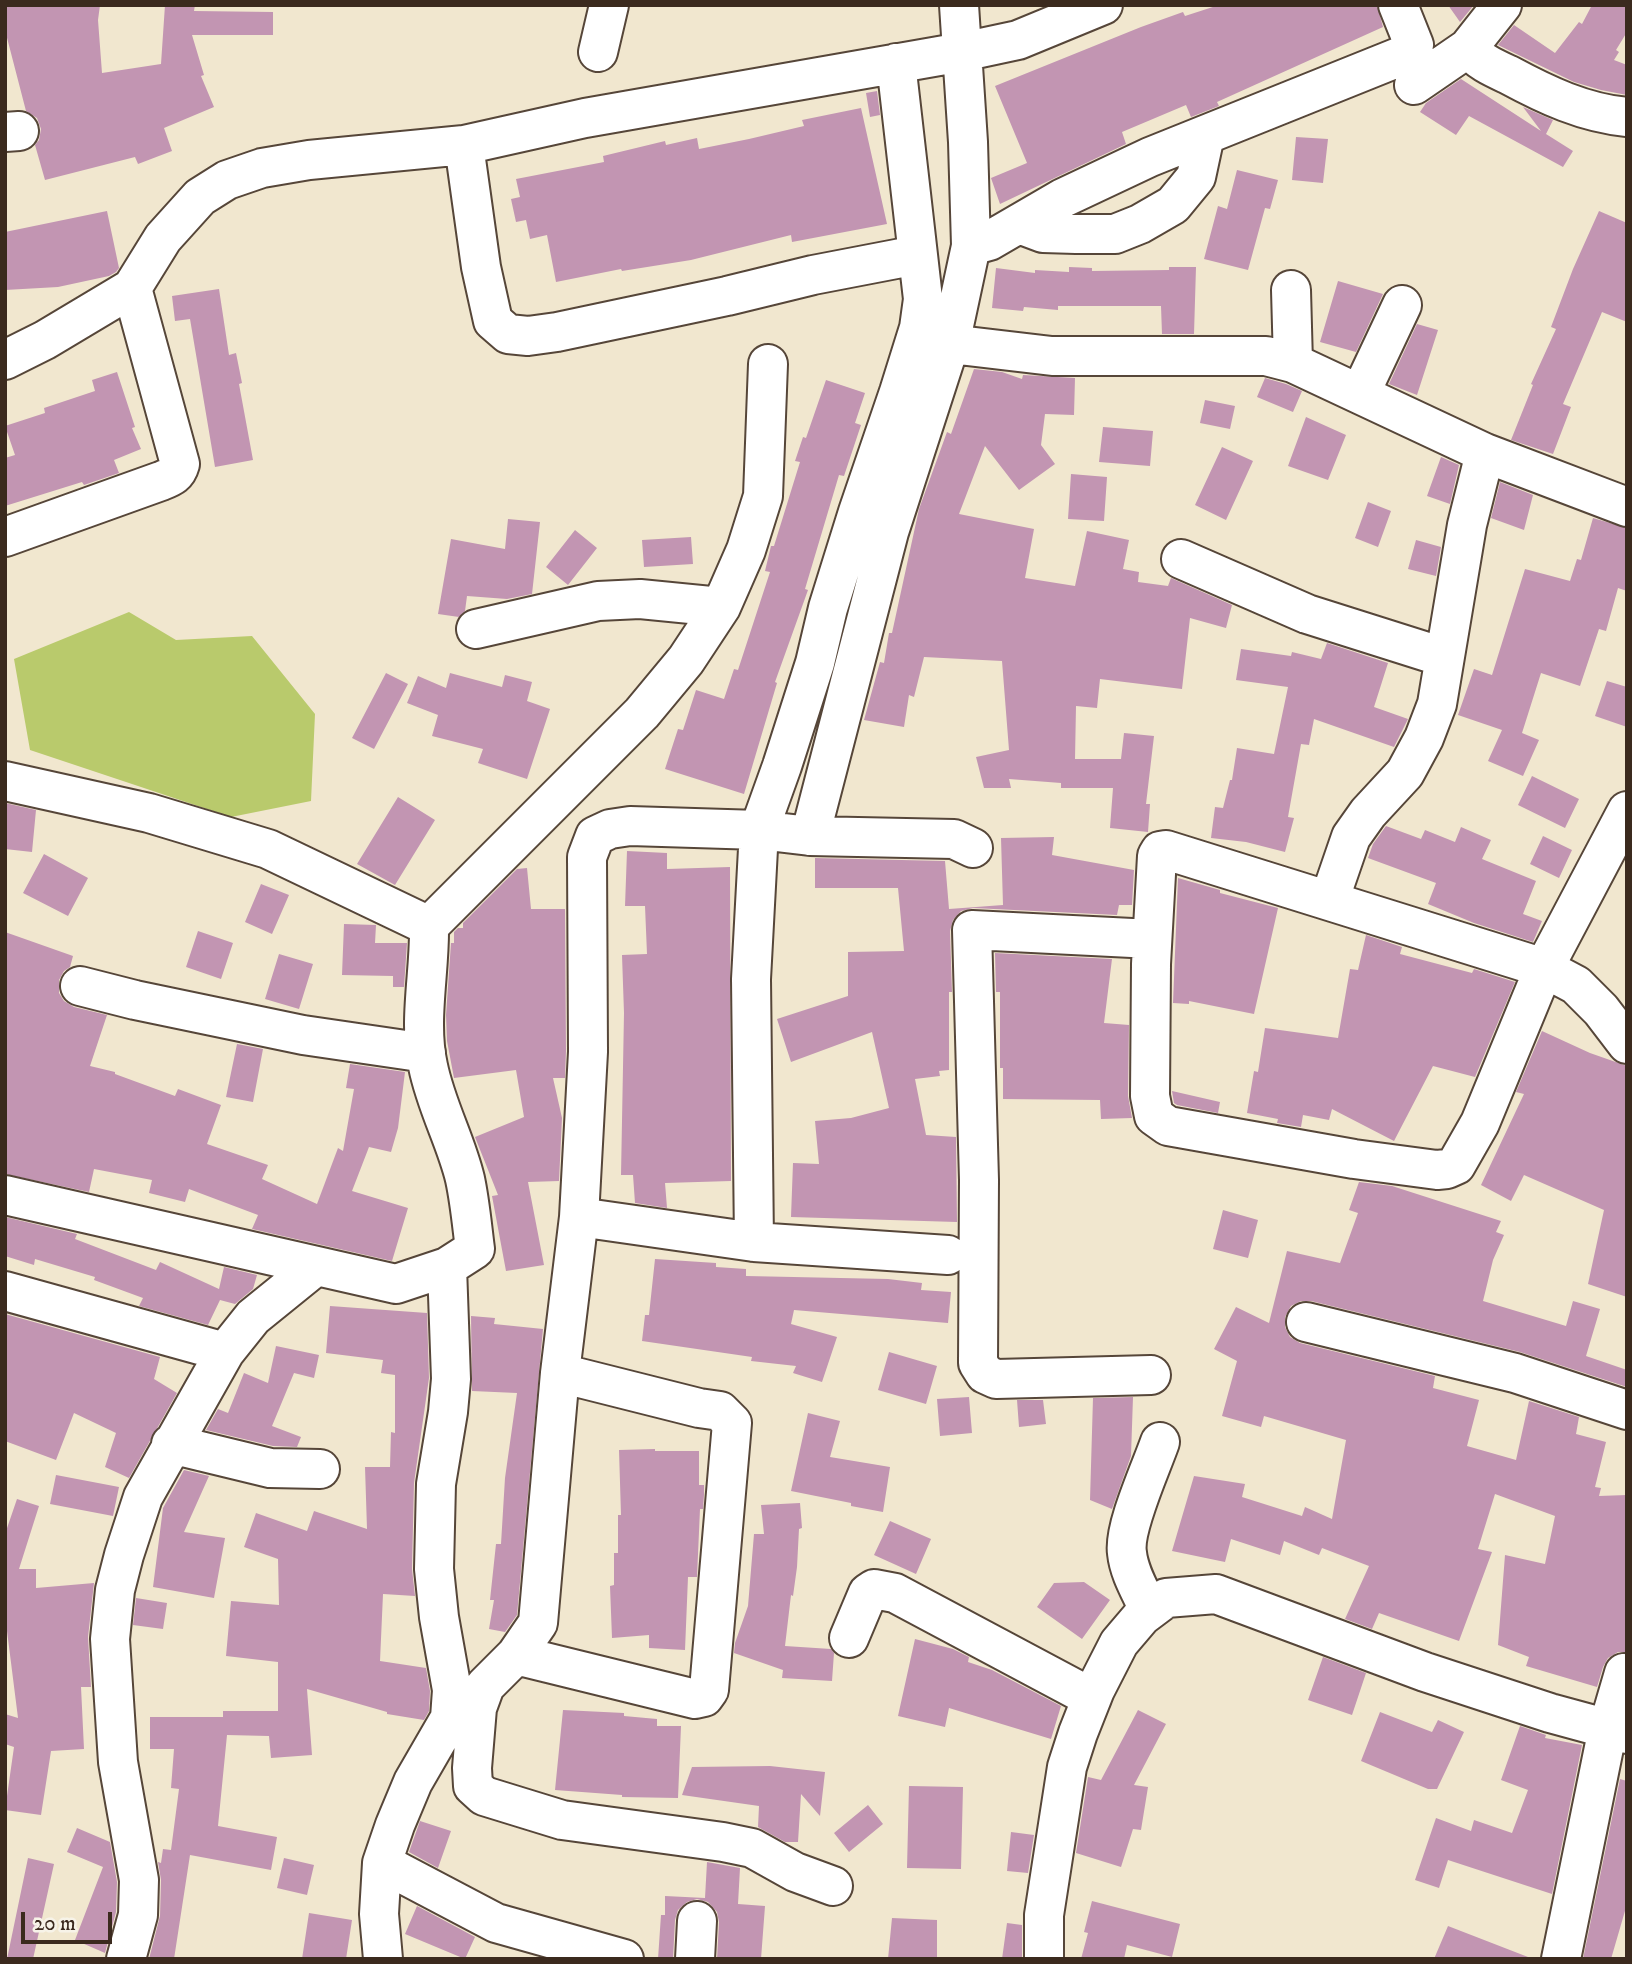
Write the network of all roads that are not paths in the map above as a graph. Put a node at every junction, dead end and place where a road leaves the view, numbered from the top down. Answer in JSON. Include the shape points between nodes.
{"nodes":[{"id":1,"x":608,"y":5,"type":"edge"},
{"id":2,"x":959,"y":5,"type":"edge"},
{"id":3,"x":1103,"y":5,"type":"edge"},
{"id":4,"x":1398,"y":5,"type":"edge"},
{"id":5,"x":1502,"y":5,"type":"edge"},
{"id":6,"x":1468,"y":48,"type":"junction"},
{"id":7,"x":598,"y":52,"type":"dead end"},
{"id":8,"x":962,"y":52,"type":"junction"},
{"id":9,"x":896,"y":63,"type":"junction"},
{"id":10,"x":1414,"y":85,"type":"dead end"},
{"id":11,"x":1627,"y":117,"type":"edge"},
{"id":12,"x":1205,"y":135,"type":"junction"},
{"id":13,"x":464,"y":145,"type":"junction"},
{"id":14,"x":1019,"y":224,"type":"junction"},
{"id":15,"x":971,"y":246,"type":"junction"},
{"id":16,"x":917,"y":255,"type":"junction"},
{"id":17,"x":132,"y":288,"type":"junction"},
{"id":18,"x":1291,"y":290,"type":"dead end"},
{"id":19,"x":1402,"y":305,"type":"dead end"},
{"id":20,"x":5,"y":337,"type":"edge"},
{"id":21,"x":45,"y":340,"type":"junction"},
{"id":22,"x":950,"y":344,"type":"junction"},
{"id":23,"x":5,"y":360,"type":"edge"},
{"id":24,"x":1293,"y":363,"type":"junction"},
{"id":25,"x":768,"y":364,"type":"dead end"},
{"id":26,"x":1360,"y":394,"type":"junction"},
{"id":27,"x":1485,"y":453,"type":"junction"},
{"id":28,"x":1627,"y":507,"type":"edge"},
{"id":29,"x":5,"y":537,"type":"edge"},
{"id":30,"x":1181,"y":559,"type":"dead end"},
{"id":31,"x":721,"y":607,"type":"junction"},
{"id":32,"x":476,"y":629,"type":"dead end"},
{"id":33,"x":1443,"y":657,"type":"junction"},
{"id":34,"x":5,"y":780,"type":"edge"},
{"id":35,"x":1627,"y":811,"type":"edge"},
{"id":36,"x":759,"y":831,"type":"junction"},
{"id":37,"x":810,"y":836,"type":"junction"},
{"id":38,"x":973,"y":848,"type":"dead end"},
{"id":39,"x":1329,"y":901,"type":"junction"},
{"id":40,"x":429,"y":926,"type":"junction"},
{"id":41,"x":1152,"y":939,"type":"junction"},
{"id":42,"x":1544,"y":968,"type":"junction"},
{"id":43,"x":80,"y":986,"type":"dead end"},
{"id":44,"x":1627,"y":1044,"type":"edge"},
{"id":45,"x":426,"y":1053,"type":"junction"},
{"id":46,"x":5,"y":1195,"type":"edge"},
{"id":47,"x":579,"y":1216,"type":"junction"},
{"id":48,"x":754,"y":1242,"type":"junction"},
{"id":49,"x":948,"y":1255,"type":"dead end"},
{"id":50,"x":316,"y":1266,"type":"junction"},
{"id":51,"x":447,"y":1267,"type":"junction"},
{"id":52,"x":5,"y":1291,"type":"edge"},
{"id":53,"x":1306,"y":1322,"type":"dead end"},
{"id":54,"x":225,"y":1352,"type":"junction"},
{"id":55,"x":560,"y":1373,"type":"junction"},
{"id":56,"x":1151,"y":1375,"type":"dead end"},
{"id":57,"x":1627,"y":1410,"type":"edge"},
{"id":58,"x":1160,"y":1442,"type":"dead end"},
{"id":59,"x":171,"y":1444,"type":"junction"},
{"id":60,"x":320,"y":1469,"type":"dead end"},
{"id":61,"x":1149,"y":1610,"type":"junction"},
{"id":62,"x":849,"y":1638,"type":"dead end"},
{"id":63,"x":516,"y":1655,"type":"junction"},
{"id":64,"x":1624,"y":1673,"type":"dead end"},
{"id":65,"x":1091,"y":1698,"type":"junction"},
{"id":66,"x":1617,"y":1731,"type":"edge"},
{"id":67,"x":382,"y":1863,"type":"junction"},
{"id":68,"x":833,"y":1886,"type":"dead end"},
{"id":69,"x":697,"y":1921,"type":"dead end"},
{"id":70,"x":126,"y":1959,"type":"edge"},
{"id":71,"x":383,"y":1959,"type":"edge"},
{"id":72,"x":624,"y":1959,"type":"edge"},
{"id":73,"x":695,"y":1959,"type":"edge"},
{"id":74,"x":1044,"y":1959,"type":"edge"},
{"id":75,"x":1561,"y":1959,"type":"edge"}],
"edges":[{"from":1,"to":7,"type":"street"},
{"from":2,"to":8,"type":"street"},
{"from":3,"to":8,"type":"street","via":[[1018,40]]},
{"from":4,"to":12,"type":"street","via":[[1414,45],[1409,53]]},
{"from":5,"to":6,"type":"street"},
{"from":6,"to":10,"type":"street"},
{"from":6,"to":11,"type":"street","via":[[1493,67],[1553,97]]},
{"from":8,"to":9,"type":"street"},
{"from":8,"to":15,"type":"street"},
{"from":9,"to":13,"type":"street","via":[[585,118]]},
{"from":9,"to":16,"type":"street"},
{"from":12,"to":14,"type":"street","via":[[1063,198]]},
{"from":12,"to":14,"type":"street","via":[[1196,177],[1173,205],[1140,224],[1115,234],[1076,234],[1043,233]]},
{"from":13,"to":16,"type":"street","via":[[481,267],[494,321],[508,334],[556,332]]},
{"from":13,"to":17,"type":"street","via":[[309,160],[261,168],[228,180],[200,197],[163,238]]},
{"from":14,"to":15,"type":"street"},
{"from":15,"to":22,"type":"street"},
{"from":16,"to":36,"type":"street","via":[[923,299],[919,328]]},
{"from":17,"to":21,"type":"street"},
{"from":17,"to":29,"type":"street","via":[[178,470],[173,477]]},
{"from":18,"to":24,"type":"street"},
{"from":19,"to":26,"type":"street"},
{"from":20,"to":21,"type":"street"},
{"from":21,"to":23,"type":"street"},
{"from":22,"to":24,"type":"street","via":[[1052,356],[1266,356]]},
{"from":22,"to":37,"type":"street","via":[[889,532]]},
{"from":24,"to":26,"type":"street"},
{"from":25,"to":31,"type":"street","via":[[763,496]]},
{"from":26,"to":27,"type":"street"},
{"from":27,"to":28,"type":"street"},
{"from":27,"to":33,"type":"street"},
{"from":30,"to":33,"type":"street","via":[[1307,614]]},
{"from":31,"to":32,"type":"street","via":[[640,599],[598,601]]},
{"from":31,"to":40,"type":"street","via":[[686,660],[642,713]]},
{"from":33,"to":39,"type":"street","via":[[1437,704],[1424,738],[1405,773],[1351,837]]},
{"from":34,"to":40,"type":"street","via":[[149,813],[268,849]]},
{"from":35,"to":42,"type":"street"},
{"from":36,"to":37,"type":"street"},
{"from":36,"to":47,"type":"street","via":[[630,826],[595,836],[587,857],[588,1052]]},
{"from":36,"to":48,"type":"street","via":[[751,992]]},
{"from":37,"to":38,"type":"street","via":[[954,839]]},
{"from":39,"to":41,"type":"street","via":[[1160,851]]},
{"from":39,"to":42,"type":"street"},
{"from":40,"to":45,"type":"street"},
{"from":41,"to":42,"type":"street","via":[[1150,1096],[1154,1116],[1168,1126],[1437,1170],[1456,1165],[1480,1123]]},
{"from":41,"to":56,"type":"street","via":[[972,930],[979,1180],[978,1363],[985,1374],[996,1379]]},
{"from":42,"to":44,"type":"street","via":[[1576,985]]},
{"from":43,"to":45,"type":"street","via":[[303,1035]]},
{"from":45,"to":51,"type":"street","via":[[437,1102],[465,1179],[475,1249]]},
{"from":46,"to":50,"type":"street"},
{"from":47,"to":48,"type":"street"},
{"from":47,"to":55,"type":"street"},
{"from":48,"to":49,"type":"street"},
{"from":50,"to":51,"type":"street","via":[[396,1284]]},
{"from":50,"to":54,"type":"street","via":[[253,1317]]},
{"from":51,"to":67,"type":"street","via":[[451,1379],[436,1484],[434,1569],[452,1690],[450,1718],[413,1782]]},
{"from":52,"to":54,"type":"street"},
{"from":53,"to":57,"type":"street","via":[[1515,1373]]},
{"from":54,"to":59,"type":"street"},
{"from":55,"to":63,"type":"street","via":[[538,1623]]},
{"from":55,"to":63,"type":"street","via":[[720,1411],[732,1423],[709,1690],[695,1699]]},
{"from":58,"to":61,"type":"street","via":[[1126,1549]]},
{"from":59,"to":60,"type":"street","via":[[270,1468]]},
{"from":59,"to":70,"type":"street","via":[[143,1497],[124,1555],[110,1639],[118,1762],[139,1880],[138,1915]]},
{"from":61,"to":65,"type":"street","via":[[1119,1643]]},
{"from":61,"to":66,"type":"street","via":[[1166,1598],[1216,1594],[1425,1672]]},
{"from":62,"to":65,"type":"street","via":[[868,1592],[895,1592]]},
{"from":63,"to":68,"type":"street","via":[[485,1686],[477,1708],[473,1786],[484,1796],[562,1820],[752,1848]]},
{"from":64,"to":66,"type":"street"},
{"from":65,"to":74,"type":"street","via":[[1068,1767],[1044,1915]]},
{"from":66,"to":75,"type":"street"},
{"from":67,"to":71,"type":"street","via":[[379,1914]]},
{"from":67,"to":72,"type":"street","via":[[496,1923]]},
{"from":69,"to":73,"type":"street"}]}
